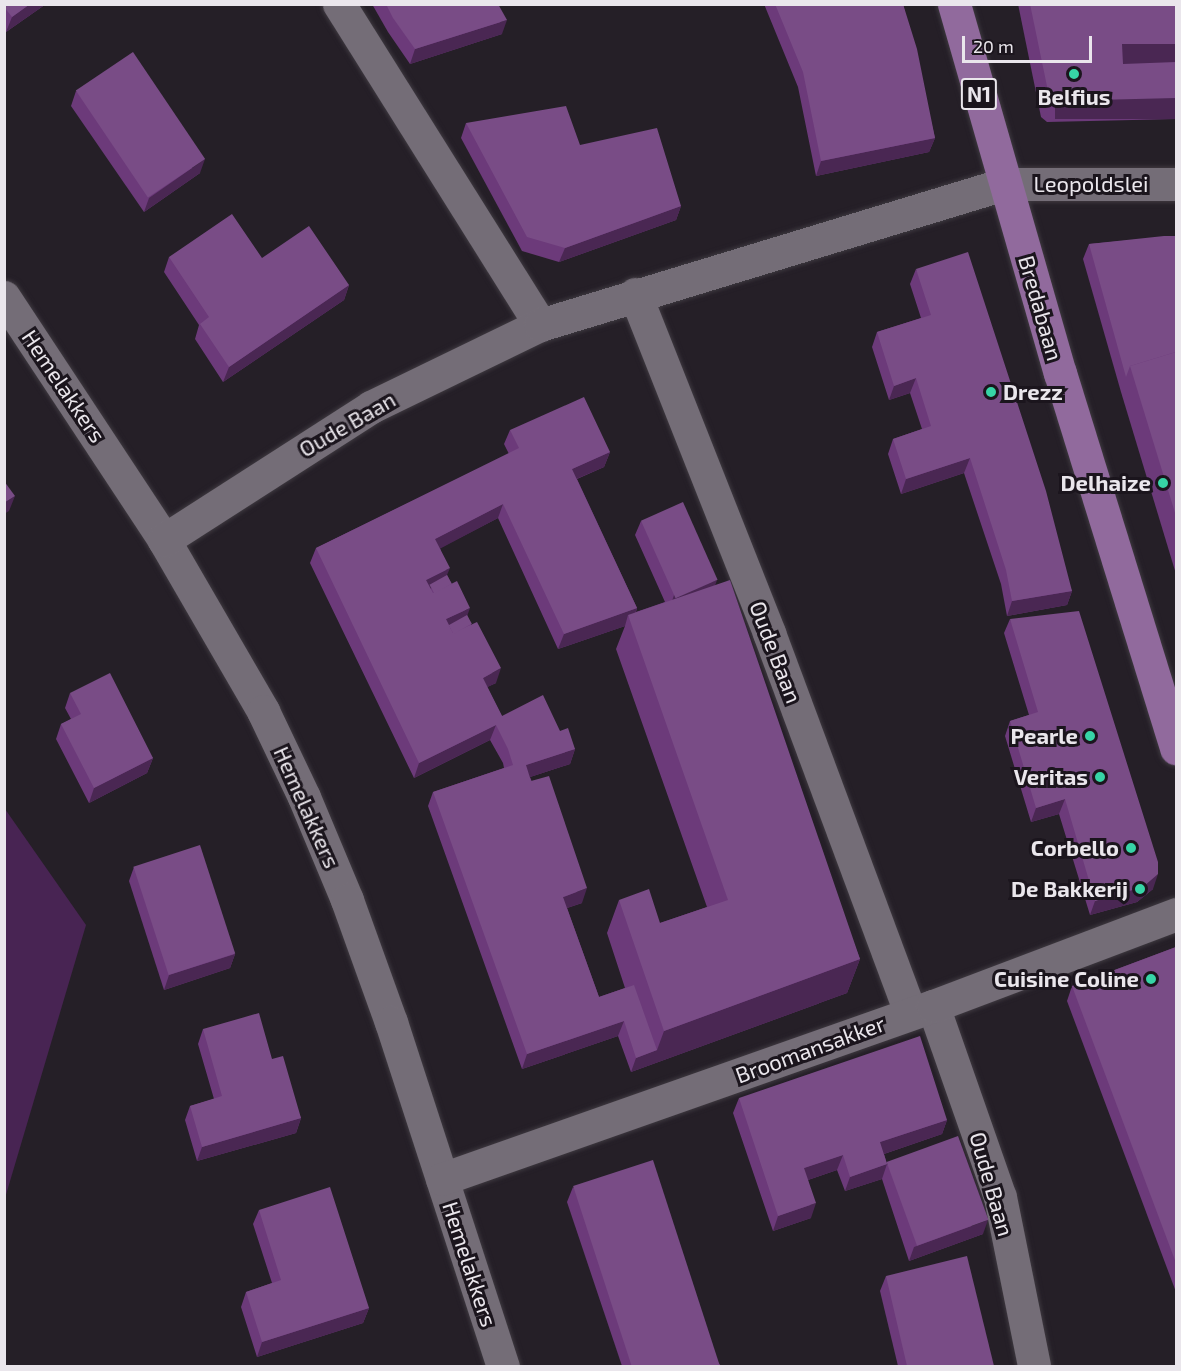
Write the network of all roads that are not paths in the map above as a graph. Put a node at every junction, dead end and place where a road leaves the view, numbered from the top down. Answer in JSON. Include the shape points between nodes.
{"nodes":[{"id":1,"x":339,"y":4,"type":"edge"},
{"id":2,"x":954,"y":4,"type":"edge"},
{"id":3,"x":1005,"y":184,"type":"junction"},
{"id":4,"x":1176,"y":184,"type":"edge"},
{"id":5,"x":635,"y":294,"type":"junction"},
{"id":6,"x":4,"y":297,"type":"edge"},
{"id":7,"x":540,"y":325,"type":"junction"},
{"id":8,"x":164,"y":540,"type":"junction"},
{"id":9,"x":1176,"y":748,"type":"edge"},
{"id":10,"x":1176,"y":914,"type":"edge"},
{"id":11,"x":922,"y":1009,"type":"junction"},
{"id":12,"x":442,"y":1179,"type":"junction"},
{"id":13,"x":503,"y":1366,"type":"edge"},
{"id":14,"x":1034,"y":1366,"type":"edge"}],
"edges":[{"from":1,"to":7,"type":"street"},
{"from":2,"to":3,"type":"main road","name":"Bredabaan","number":"N1"},
{"from":3,"to":4,"type":"street","name":"Leopoldslei"},
{"from":3,"to":5,"type":"street","name":"Oude Baan"},
{"from":3,"to":9,"type":"main road","name":"Bredabaan","number":"N1"},
{"from":5,"to":7,"type":"street","name":"Oude Baan"},
{"from":5,"to":11,"type":"street","name":"Oude Baan"},
{"from":6,"to":8,"type":"street","name":"Hemelakkers"},
{"from":7,"to":8,"type":"street","name":"Oude Baan","via":[[371,407]]},
{"from":8,"to":12,"type":"street","name":"Hemelakkers","via":[[263,711],[304,797],[351,911]]},
{"from":10,"to":11,"type":"street","name":"Broomansakker"},
{"from":11,"to":12,"type":"street","name":"Broomansakker"},
{"from":11,"to":14,"type":"street","name":"Oude Baan","via":[[1000,1197]]},
{"from":12,"to":13,"type":"street","name":"Hemelakkers"}]}
